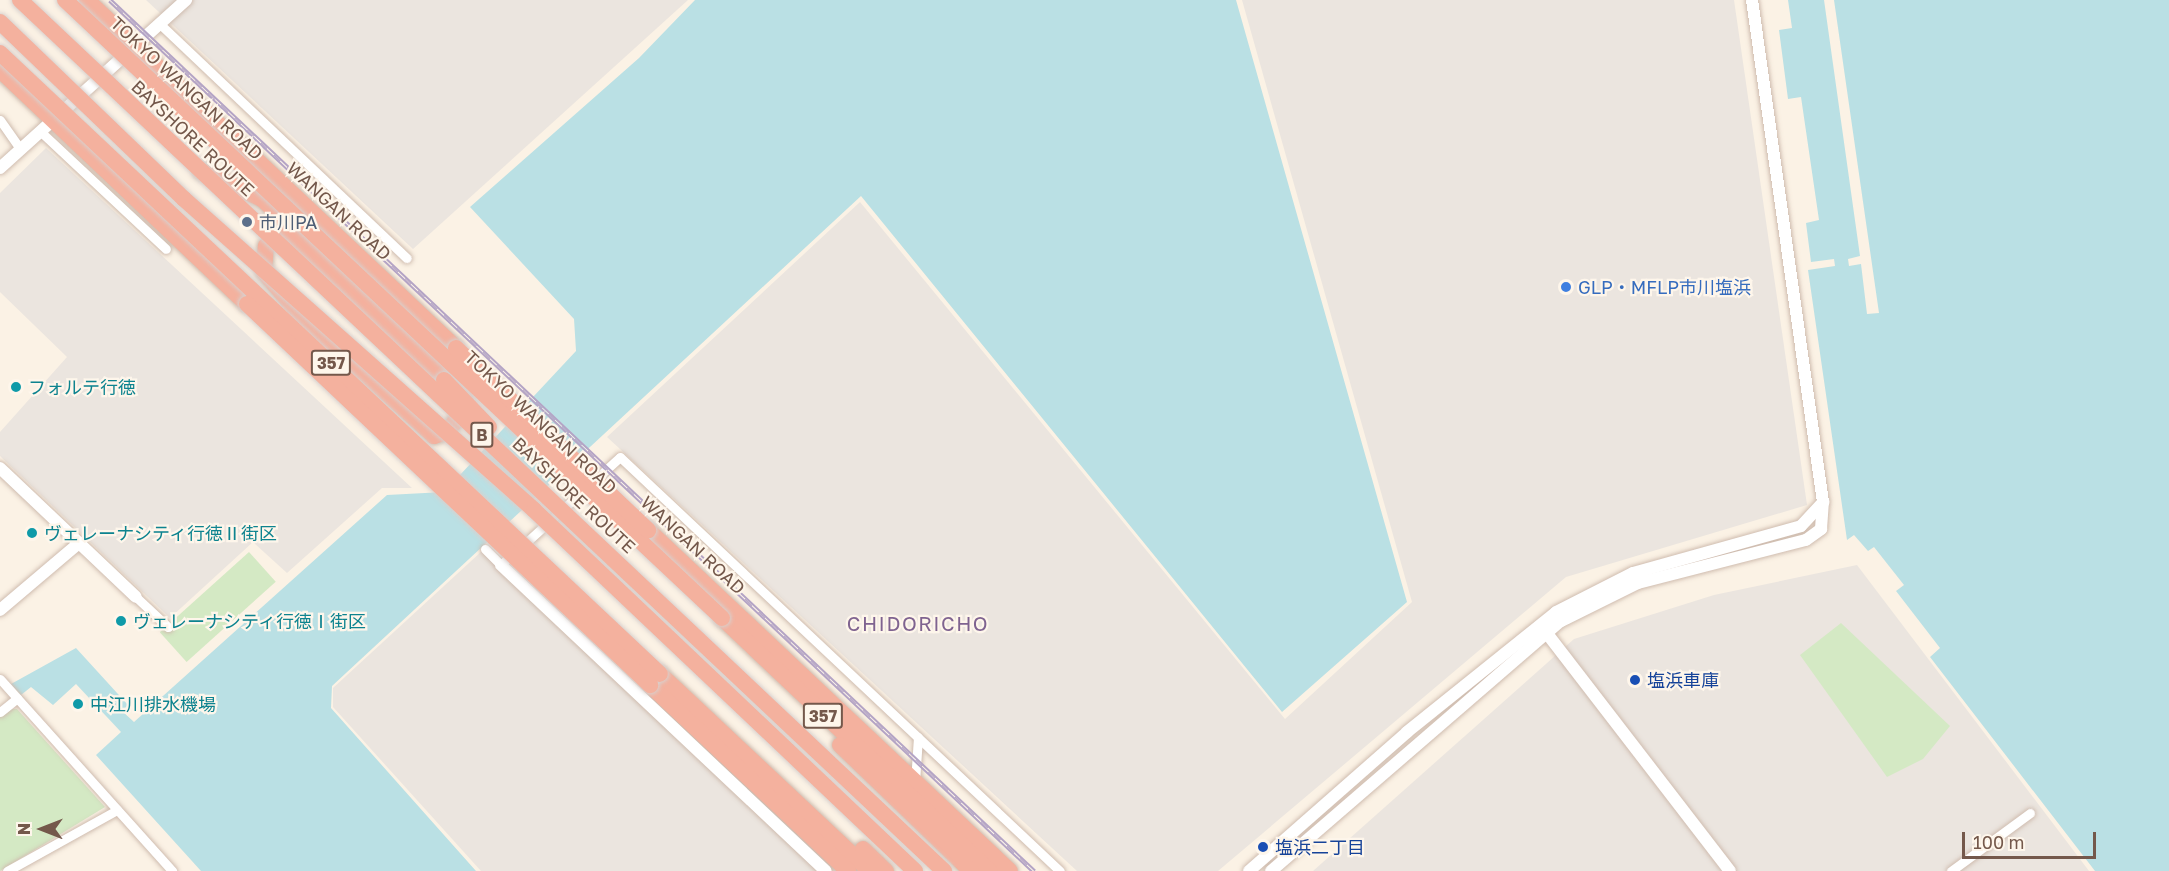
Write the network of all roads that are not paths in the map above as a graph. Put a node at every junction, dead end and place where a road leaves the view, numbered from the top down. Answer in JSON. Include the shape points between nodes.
{"nodes":[{"id":1,"x":20,"y":0,"type":"edge"},
{"id":2,"x":66,"y":0,"type":"edge"},
{"id":3,"x":87,"y":0,"type":"edge"},
{"id":4,"x":186,"y":0,"type":"edge"},
{"id":5,"x":1752,"y":0,"type":"edge"},
{"id":6,"x":0,"y":22,"type":"edge"},
{"id":7,"x":160,"y":24,"type":"junction"},
{"id":8,"x":136,"y":46,"type":"junction"},
{"id":9,"x":0,"y":53,"type":"edge"},
{"id":10,"x":0,"y":70,"type":"edge"},
{"id":11,"x":0,"y":120,"type":"edge"},
{"id":12,"x":54,"y":120,"type":"junction"},
{"id":13,"x":40,"y":132,"type":"junction"},
{"id":14,"x":20,"y":149,"type":"junction"},
{"id":15,"x":0,"y":168,"type":"edge"},
{"id":16,"x":199,"y":170,"type":"junction"},
{"id":17,"x":166,"y":249,"type":"dead end"},
{"id":18,"x":407,"y":258,"type":"dead end"},
{"id":19,"x":456,"y":348,"type":"junction"},
{"id":20,"x":362,"y":410,"type":"junction"},
{"id":21,"x":0,"y":468,"type":"edge"},
{"id":22,"x":1823,"y":502,"type":"junction"},
{"id":23,"x":559,"y":508,"type":"junction"},
{"id":24,"x":618,"y":521,"type":"junction"},
{"id":25,"x":1776,"y":533,"type":"junction"},
{"id":26,"x":79,"y":543,"type":"junction"},
{"id":27,"x":525,"y":545,"type":"junction"},
{"id":28,"x":1779,"y":547,"type":"junction"},
{"id":29,"x":485,"y":549,"type":"dead end"},
{"id":30,"x":501,"y":564,"type":"junction"},
{"id":31,"x":136,"y":597,"type":"joint"},
{"id":32,"x":0,"y":610,"type":"edge"},
{"id":33,"x":727,"y":613,"type":"junction"},
{"id":34,"x":168,"y":627,"type":"dead end"},
{"id":35,"x":1543,"y":628,"type":"junction"},
{"id":36,"x":655,"y":680,"type":"junction"},
{"id":37,"x":1,"y":684,"type":"edge"},
{"id":38,"x":1462,"y":695,"type":"junction"},
{"id":39,"x":17,"y":698,"type":"junction"},
{"id":40,"x":693,"y":705,"type":"junction"},
{"id":41,"x":0,"y":712,"type":"edge"},
{"id":42,"x":1407,"y":732,"type":"junction"},
{"id":43,"x":918,"y":737,"type":"junction"},
{"id":44,"x":1417,"y":743,"type":"junction"},
{"id":45,"x":915,"y":782,"type":"junction"},
{"id":46,"x":117,"y":810,"type":"junction"},
{"id":47,"x":918,"y":813,"type":"junction"},
{"id":48,"x":2030,"y":813,"type":"dead end"},
{"id":49,"x":1301,"y":825,"type":"junction"},
{"id":50,"x":1311,"y":836,"type":"junction"},
{"id":51,"x":7,"y":871,"type":"edge"},
{"id":52,"x":172,"y":871,"type":"edge"},
{"id":53,"x":826,"y":871,"type":"edge"},
{"id":54,"x":848,"y":871,"type":"edge"},
{"id":55,"x":870,"y":871,"type":"edge"},
{"id":56,"x":886,"y":871,"type":"edge"},
{"id":57,"x":915,"y":871,"type":"edge"},
{"id":58,"x":944,"y":871,"type":"edge"},
{"id":59,"x":971,"y":871,"type":"edge"},
{"id":60,"x":990,"y":871,"type":"edge"},
{"id":61,"x":1010,"y":871,"type":"edge"},
{"id":62,"x":1060,"y":871,"type":"edge"},
{"id":63,"x":1249,"y":871,"type":"edge"},
{"id":64,"x":1271,"y":871,"type":"edge"},
{"id":65,"x":1730,"y":871,"type":"edge"},
{"id":66,"x":1952,"y":871,"type":"edge"}],
"edges":[{"from":1,"to":16,"type":"highway","name":"BAYSHORE ROUTE","number":"B","bridge":true},
{"from":2,"to":24,"type":"highway","name":"TOKYO WANGAN ROAD","number":"357","bridge":true},
{"from":3,"to":8,"type":"highway","name":"WANGAN ROAD","number":"357"},
{"from":4,"to":7,"type":"street"},
{"from":5,"to":22,"type":"street"},
{"from":6,"to":57,"type":"highway","number":"B","bridge":true,"via":[[184,199],[526,503]]},
{"from":7,"to":8,"type":"street"},
{"from":7,"to":18,"type":"street"},
{"from":8,"to":12,"type":"street"},
{"from":8,"to":19,"type":"highway","name":"WANGAN ROAD","number":"357"},
{"from":9,"to":27,"type":"highway","number":"357","bridge":true},
{"from":10,"to":12,"type":"highway","number":"357"},
{"from":11,"to":14,"type":"street"},
{"from":12,"to":13,"type":"street"},
{"from":12,"to":20,"type":"highway","number":"357","bridge":true},
{"from":13,"to":14,"type":"street"},
{"from":13,"to":17,"type":"street"},
{"from":14,"to":15,"type":"street"},
{"from":16,"to":23,"type":"highway","name":"BAYSHORE ROUTE","number":"B","bridge":true},
{"from":16,"to":23,"type":"highway","bridge":true,"via":[[262,199],[441,368],[469,403],[446,432],[434,436],[302,317],[264,272],[266,246],[279,235],[303,247],[533,470]]},
{"from":19,"to":24,"type":"highway","bridge":true},
{"from":19,"to":33,"type":"highway","name":"WANGAN ROAD","number":"357","bridge":true},
{"from":20,"to":27,"type":"highway","bridge":true,"via":[[499,529]]},
{"from":20,"to":36,"type":"highway","number":"357","bridge":true},
{"from":21,"to":26,"type":"street"},
{"from":22,"to":25,"type":"street","via":[[1807,523]]},
{"from":22,"to":28,"type":"street","via":[[1818,533]]},
{"from":23,"to":58,"type":"highway","name":"BAYSHORE ROUTE","number":"B","bridge":true},
{"from":24,"to":33,"type":"highway","name":"TOKYO WANGAN ROAD","number":"357","bridge":true},
{"from":25,"to":28,"type":"street"},
{"from":25,"to":35,"type":"street","via":[[1633,573]]},
{"from":26,"to":31,"type":"street"},
{"from":26,"to":32,"type":"street"},
{"from":27,"to":36,"type":"highway","number":"357","bridge":true},
{"from":28,"to":35,"type":"street","via":[[1638,583]]},
{"from":29,"to":30,"type":"street"},
{"from":30,"to":43,"type":"street","via":[[621,457]]},
{"from":30,"to":53,"type":"street"},
{"from":31,"to":34,"type":"street"},
{"from":33,"to":45,"type":"highway","name":"WANGAN ROAD","number":"357"},
{"from":33,"to":47,"type":"highway","name":"TOKYO WANGAN ROAD","number":"357","via":[[828,720],[839,743]]},
{"from":35,"to":38,"type":"street"},
{"from":35,"to":65,"type":"street"},
{"from":36,"to":40,"type":"highway","number":"357"},
{"from":36,"to":54,"type":"highway","number":"357"},
{"from":37,"to":39,"type":"street"},
{"from":38,"to":42,"type":"street"},
{"from":38,"to":44,"type":"street"},
{"from":39,"to":41,"type":"street"},
{"from":39,"to":46,"type":"street"},
{"from":40,"to":55,"type":"highway","number":"357"},
{"from":40,"to":56,"type":"highway"},
{"from":42,"to":44,"type":"street"},
{"from":42,"to":49,"type":"street"},
{"from":43,"to":45,"type":"street"},
{"from":43,"to":62,"type":"street"},
{"from":44,"to":50,"type":"street"},
{"from":45,"to":61,"type":"highway","name":"WANGAN ROAD","number":"357"},
{"from":46,"to":51,"type":"street"},
{"from":46,"to":52,"type":"street"},
{"from":47,"to":59,"type":"highway"},
{"from":47,"to":60,"type":"highway"},
{"from":48,"to":66,"type":"street"},
{"from":49,"to":50,"type":"street"},
{"from":49,"to":63,"type":"street"},
{"from":50,"to":64,"type":"street"}]}
